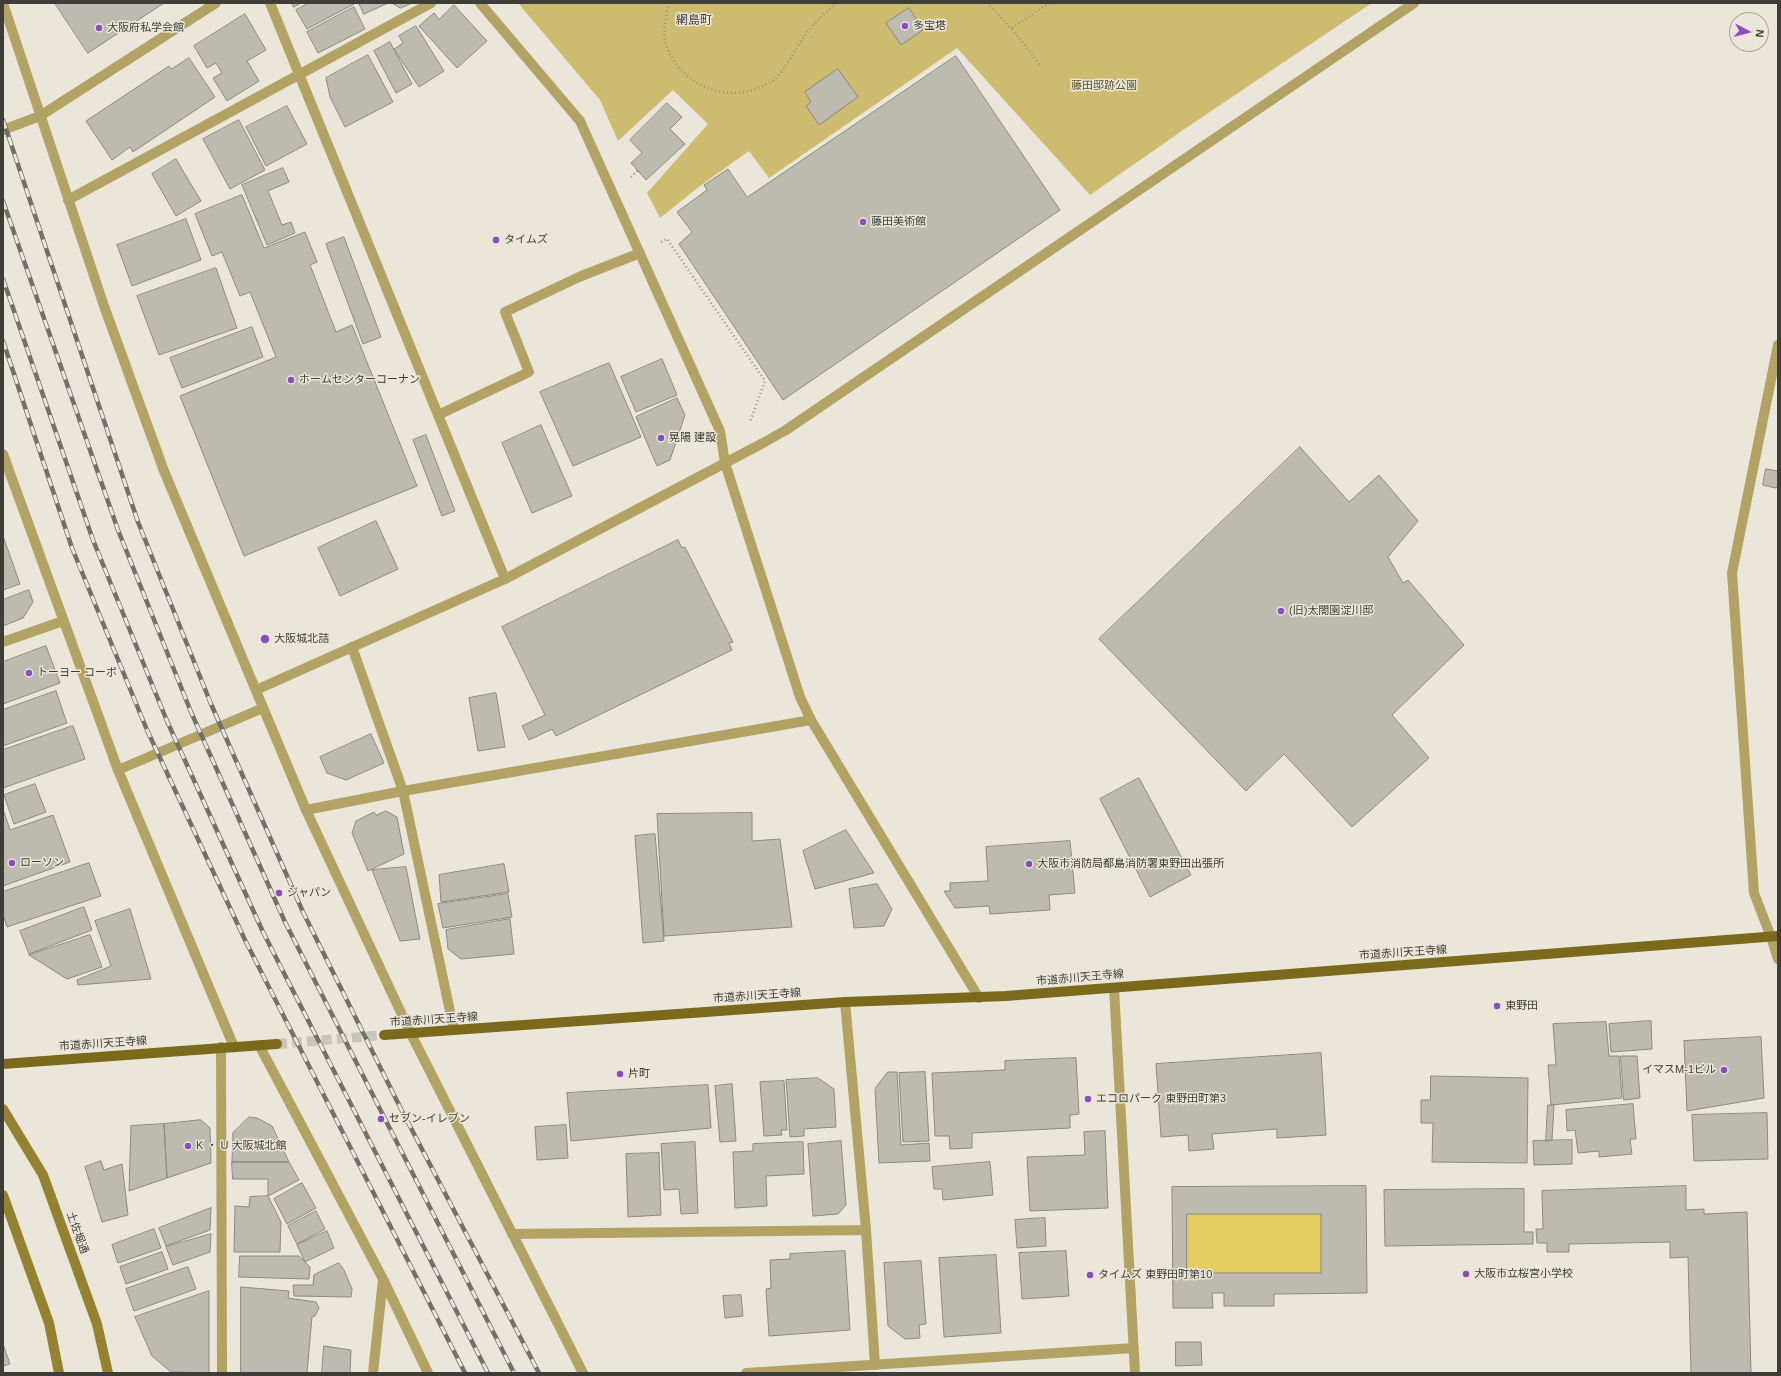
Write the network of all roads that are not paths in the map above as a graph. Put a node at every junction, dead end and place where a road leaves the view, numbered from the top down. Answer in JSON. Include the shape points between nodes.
{"nodes":[{"id":1,"x":3,"y":3,"type":"edge"},
{"id":2,"x":216,"y":3,"type":"edge"},
{"id":3,"x":270,"y":3,"type":"edge"},
{"id":4,"x":431,"y":3,"type":"edge"},
{"id":5,"x":480,"y":3,"type":"edge"},
{"id":6,"x":1414,"y":3,"type":"edge"},
{"id":7,"x":299,"y":74,"type":"junction"},
{"id":8,"x":40,"y":116,"type":"junction"},
{"id":9,"x":3,"y":130,"type":"edge"},
{"id":10,"x":68,"y":200,"type":"junction"},
{"id":11,"x":640,"y":253,"type":"junction"},
{"id":12,"x":1778,"y":345,"type":"edge"},
{"id":13,"x":438,"y":415,"type":"junction"},
{"id":14,"x":3,"y":454,"type":"edge"},
{"id":15,"x":725,"y":463,"type":"junction"},
{"id":16,"x":504,"y":579,"type":"junction"},
{"id":17,"x":63,"y":621,"type":"junction"},
{"id":18,"x":3,"y":642,"type":"edge"},
{"id":19,"x":352,"y":647,"type":"junction"},
{"id":20,"x":256,"y":690,"type":"junction"},
{"id":21,"x":264,"y":708,"type":"junction"},
{"id":22,"x":811,"y":720,"type":"junction"},
{"id":23,"x":118,"y":770,"type":"junction"},
{"id":24,"x":403,"y":791,"type":"junction"},
{"id":25,"x":306,"y":810,"type":"junction"},
{"id":26,"x":1774,"y":936,"type":"edge"},
{"id":27,"x":1778,"y":959,"type":"edge"},
{"id":28,"x":1114,"y":988,"type":"junction"},
{"id":29,"x":979,"y":998,"type":"junction"},
{"id":30,"x":845,"y":1002,"type":"junction"},
{"id":31,"x":454,"y":1030,"type":"junction"},
{"id":32,"x":411,"y":1034,"type":"junction"},
{"id":33,"x":384,"y":1035,"type":"tunnel mouth"},
{"id":34,"x":277,"y":1044,"type":"tunnel mouth"},
{"id":35,"x":259,"y":1045,"type":"junction"},
{"id":36,"x":234,"y":1046,"type":"junction"},
{"id":37,"x":221,"y":1047,"type":"junction"},
{"id":38,"x":3,"y":1064,"type":"edge"},
{"id":39,"x":3,"y":1109,"type":"edge"},
{"id":40,"x":3,"y":1195,"type":"edge"},
{"id":41,"x":866,"y":1230,"type":"junction"},
{"id":42,"x":512,"y":1234,"type":"junction"},
{"id":43,"x":383,"y":1279,"type":"junction"},
{"id":44,"x":1134,"y":1348,"type":"junction"},
{"id":45,"x":875,"y":1365,"type":"junction"},
{"id":46,"x":59,"y":1373,"type":"edge"},
{"id":47,"x":108,"y":1373,"type":"edge"},
{"id":48,"x":222,"y":1373,"type":"edge"},
{"id":49,"x":373,"y":1373,"type":"edge"},
{"id":50,"x":428,"y":1373,"type":"edge"},
{"id":51,"x":582,"y":1373,"type":"edge"},
{"id":52,"x":746,"y":1373,"type":"edge"},
{"id":53,"x":1135,"y":1373,"type":"edge"}],
"edges":[{"from":1,"to":8,"type":"street"},
{"from":2,"to":8,"type":"street"},
{"from":3,"to":7,"type":"street"},
{"from":4,"to":7,"type":"street"},
{"from":5,"to":11,"type":"street","via":[[580,121]]},
{"from":6,"to":15,"type":"street","via":[[786,430]]},
{"from":7,"to":10,"type":"street"},
{"from":7,"to":13,"type":"street"},
{"from":8,"to":9,"type":"street"},
{"from":8,"to":10,"type":"street"},
{"from":10,"to":20,"type":"street","via":[[164,471]]},
{"from":11,"to":13,"type":"street","via":[[579,277],[505,312],[529,372]]},
{"from":11,"to":15,"type":"street","via":[[720,431]]},
{"from":12,"to":26,"type":"street","via":[[1732,573],[1754,893]]},
{"from":13,"to":16,"type":"street"},
{"from":14,"to":17,"type":"street"},
{"from":15,"to":16,"type":"street"},
{"from":15,"to":22,"type":"street","via":[[800,697]]},
{"from":16,"to":19,"type":"street"},
{"from":17,"to":18,"type":"street"},
{"from":17,"to":23,"type":"street"},
{"from":19,"to":20,"type":"street"},
{"from":19,"to":24,"type":"street"},
{"from":20,"to":21,"type":"street"},
{"from":21,"to":23,"type":"street"},
{"from":21,"to":25,"type":"street"},
{"from":22,"to":24,"type":"street"},
{"from":22,"to":29,"type":"street"},
{"from":23,"to":36,"type":"street"},
{"from":24,"to":25,"type":"street"},
{"from":24,"to":31,"type":"street"},
{"from":25,"to":32,"type":"street"},
{"from":26,"to":27,"type":"street"},
{"from":26,"to":28,"type":"main road","name":"市道赤川天王寺線"},
{"from":28,"to":29,"type":"main road","name":"市道赤川天王寺線"},
{"from":28,"to":44,"type":"street"},
{"from":29,"to":30,"type":"main road","name":"市道赤川天王寺線"},
{"from":30,"to":31,"type":"main road","name":"市道赤川天王寺線"},
{"from":30,"to":41,"type":"street"},
{"from":31,"to":32,"type":"main road","name":"市道赤川天王寺線"},
{"from":32,"to":33,"type":"main road","name":"市道赤川天王寺線"},
{"from":32,"to":42,"type":"street"},
{"from":34,"to":35,"type":"main road","name":"市道赤川天王寺線"},
{"from":35,"to":36,"type":"main road","name":"市道赤川天王寺線"},
{"from":35,"to":43,"type":"street"},
{"from":36,"to":37,"type":"main road","name":"市道赤川天王寺線"},
{"from":37,"to":38,"type":"main road","name":"市道赤川天王寺線"},
{"from":37,"to":48,"type":"street"},
{"from":39,"to":47,"type":"main road","name":"土佐堀通","via":[[43,1174],[97,1324]]},
{"from":40,"to":46,"type":"main road","via":[[49,1323]]},
{"from":41,"to":42,"type":"street"},
{"from":41,"to":45,"type":"street"},
{"from":42,"to":51,"type":"street"},
{"from":43,"to":49,"type":"street"},
{"from":43,"to":50,"type":"street"},
{"from":44,"to":45,"type":"street"},
{"from":44,"to":53,"type":"street"},
{"from":45,"to":52,"type":"street"}]}
